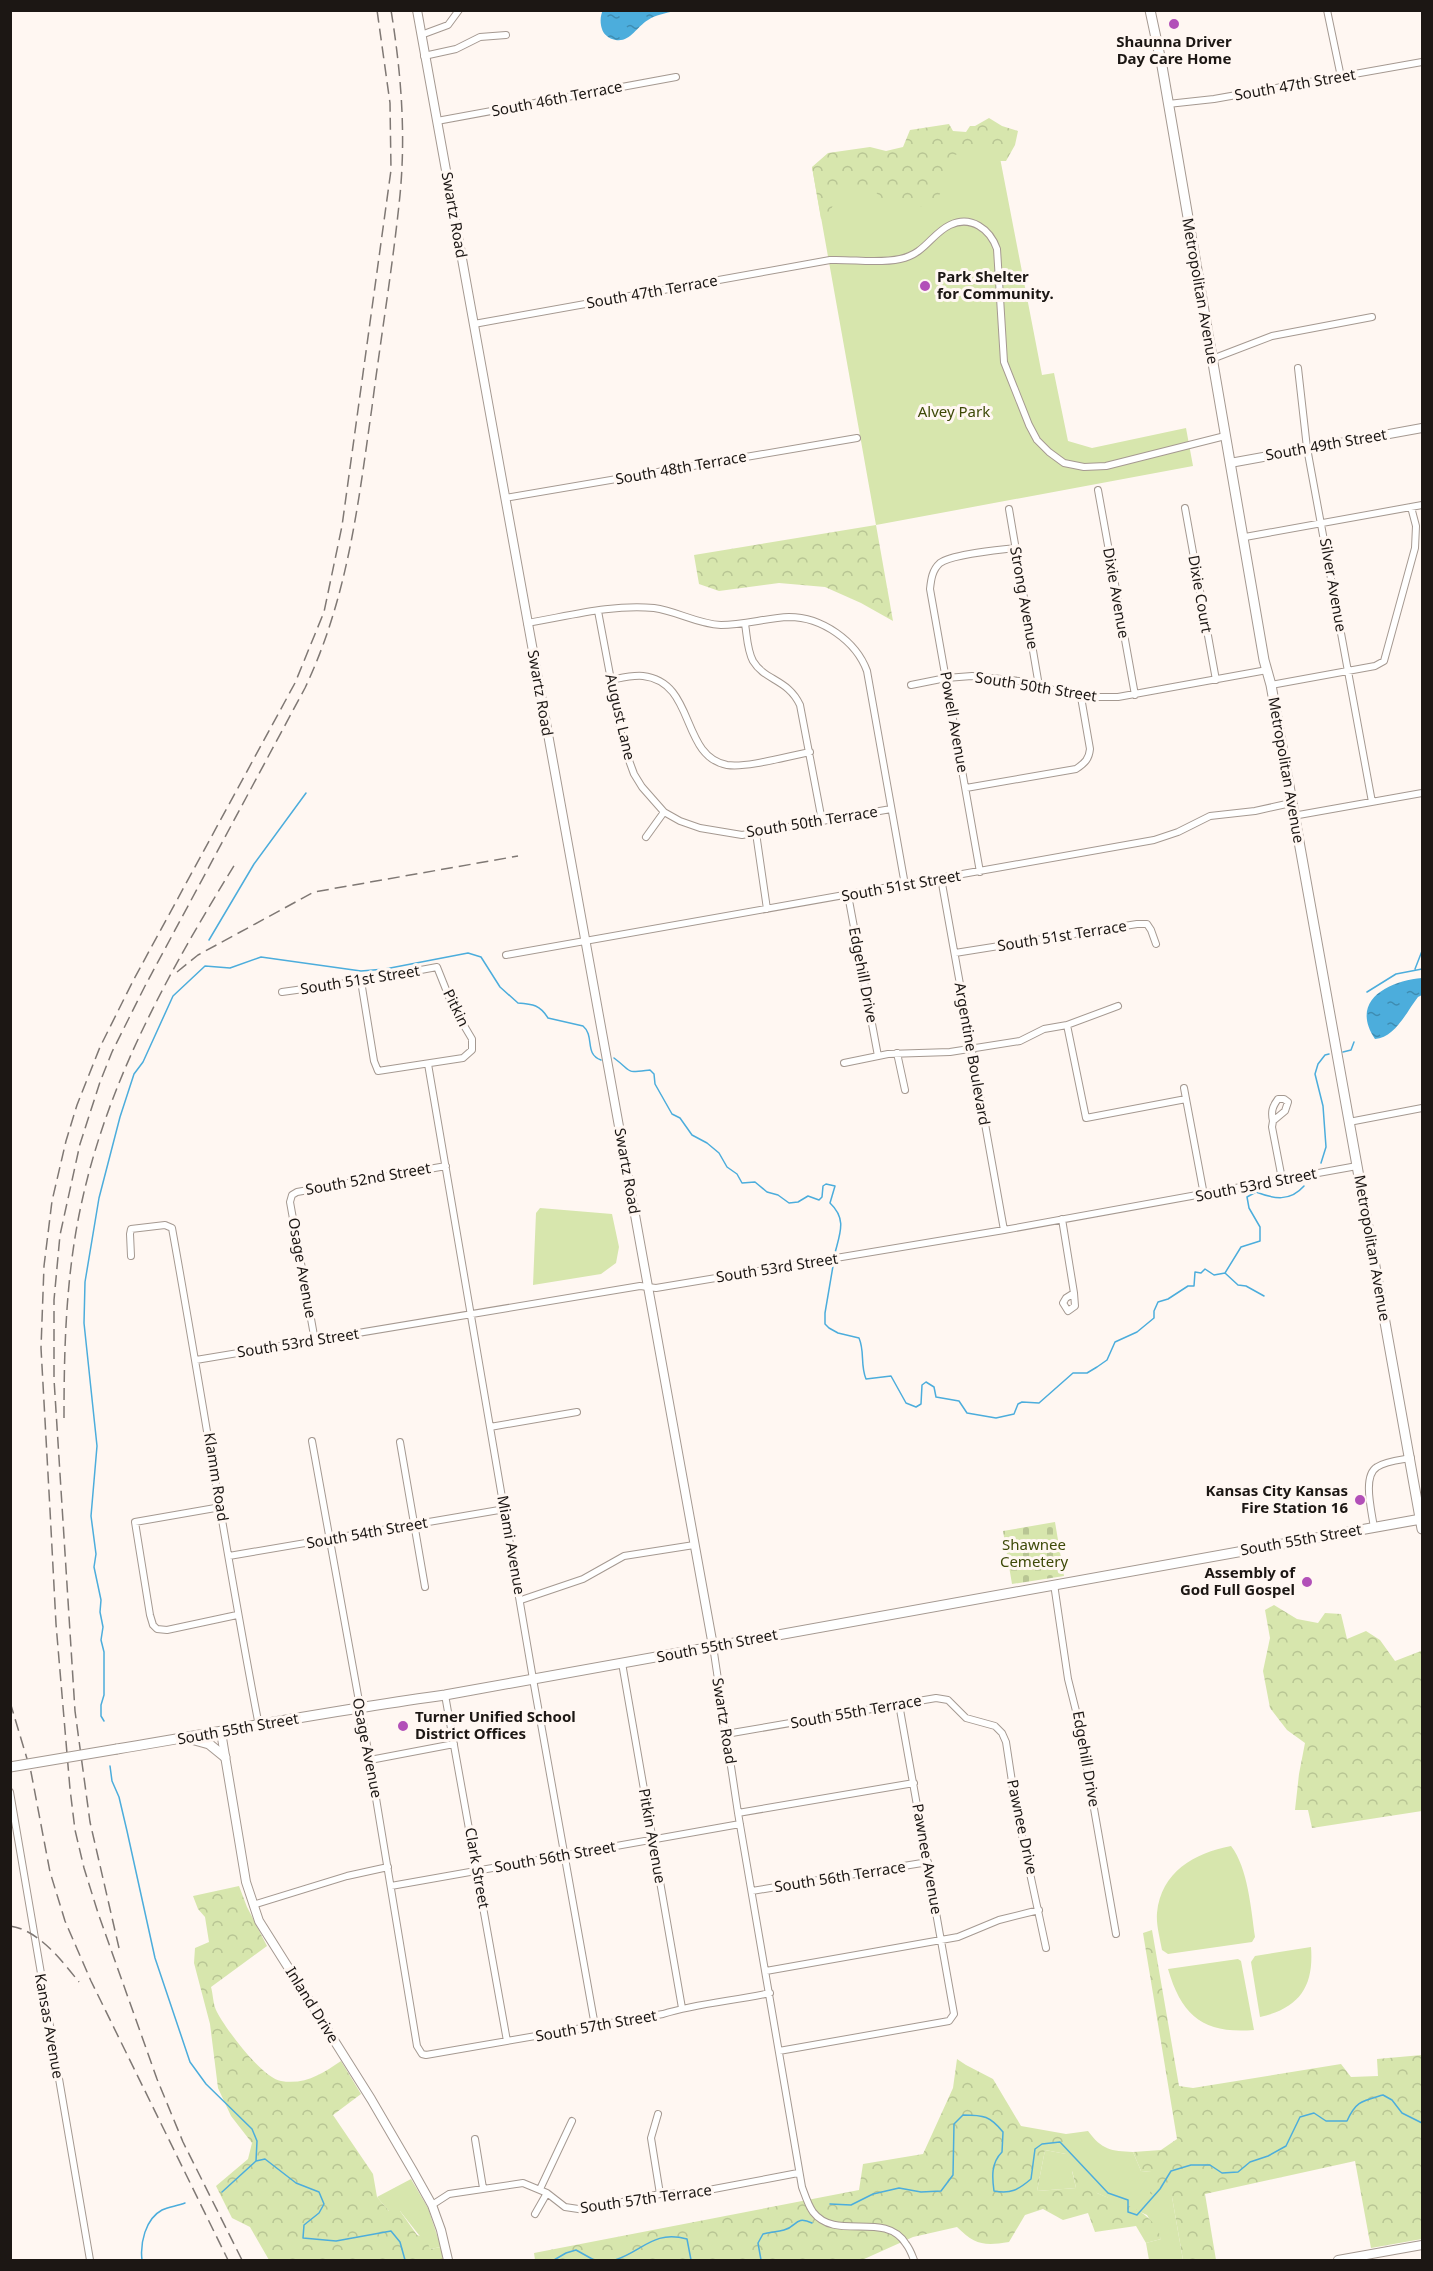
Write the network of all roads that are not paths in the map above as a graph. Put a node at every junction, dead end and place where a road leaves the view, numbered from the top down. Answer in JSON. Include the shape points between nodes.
{"nodes":[{"id":1,"x":417,"y":10,"type":"edge"},
{"id":2,"x":459,"y":10,"type":"edge"},
{"id":3,"x":1150,"y":10,"type":"edge"},
{"id":4,"x":1327,"y":10,"type":"edge"},
{"id":5,"x":421,"y":34,"type":"junction"},
{"id":6,"x":506,"y":34,"type":"dead end"},
{"id":7,"x":424,"y":56,"type":"junction"},
{"id":8,"x":1422,"y":62,"type":"edge"},
{"id":9,"x":676,"y":77,"type":"dead end"},
{"id":10,"x":1341,"y":77,"type":"junction"},
{"id":11,"x":1168,"y":104,"type":"junction"},
{"id":12,"x":438,"y":121,"type":"junction"},
{"id":13,"x":1372,"y":317,"type":"dead end"},
{"id":14,"x":474,"y":324,"type":"junction"},
{"id":15,"x":1212,"y":359,"type":"junction"},
{"id":16,"x":1298,"y":368,"type":"dead end"},
{"id":17,"x":1422,"y":428,"type":"edge"},
{"id":18,"x":1225,"y":436,"type":"junction"},
{"id":19,"x":857,"y":438,"type":"dead end"},
{"id":20,"x":1307,"y":448,"type":"junction"},
{"id":21,"x":1230,"y":463,"type":"junction"},
{"id":22,"x":1098,"y":490,"type":"dead end"},
{"id":23,"x":505,"y":498,"type":"junction"},
{"id":24,"x":1422,"y":505,"type":"edge"},
{"id":25,"x":1411,"y":507,"type":"junction"},
{"id":26,"x":1185,"y":508,"type":"dead end"},
{"id":27,"x":1009,"y":509,"type":"dead end"},
{"id":28,"x":1321,"y":523,"type":"junction"},
{"id":29,"x":1245,"y":537,"type":"junction"},
{"id":30,"x":1015,"y":548,"type":"junction"},
{"id":31,"x":598,"y":611,"type":"junction"},
{"id":32,"x":528,"y":623,"type":"junction"},
{"id":33,"x":746,"y":624,"type":"junction"},
{"id":34,"x":1267,"y":670,"type":"junction"},
{"id":35,"x":1348,"y":671,"type":"junction"},
{"id":36,"x":946,"y":678,"type":"junction"},
{"id":37,"x":611,"y":680,"type":"junction"},
{"id":38,"x":1215,"y":680,"type":"junction"},
{"id":39,"x":911,"y":685,"type":"dead end"},
{"id":40,"x":1271,"y":685,"type":"junction"},
{"id":41,"x":1040,"y":686,"type":"junction"},
{"id":42,"x":1135,"y":695,"type":"junction"},
{"id":43,"x":1081,"y":697,"type":"junction"},
{"id":44,"x":810,"y":752,"type":"junction"},
{"id":45,"x":966,"y":788,"type":"junction"},
{"id":46,"x":1422,"y":793,"type":"edge"},
{"id":47,"x":1372,"y":802,"type":"junction"},
{"id":48,"x":1291,"y":803,"type":"junction"},
{"id":49,"x":891,"y":809,"type":"junction"},
{"id":50,"x":664,"y":812,"type":"junction"},
{"id":51,"x":1293,"y":816,"type":"junction"},
{"id":52,"x":822,"y":821,"type":"junction"},
{"id":53,"x":756,"y":833,"type":"junction"},
{"id":54,"x":646,"y":837,"type":"dead end"},
{"id":55,"x":980,"y":872,"type":"junction"},
{"id":56,"x":941,"y":878,"type":"junction"},
{"id":57,"x":905,"y":885,"type":"junction"},
{"id":58,"x":848,"y":895,"type":"junction"},
{"id":59,"x":767,"y":909,"type":"junction"},
{"id":60,"x":586,"y":942,"type":"junction"},
{"id":61,"x":1156,"y":945,"type":"dead end"},
{"id":62,"x":955,"y":953,"type":"junction"},
{"id":63,"x":506,"y":955,"type":"dead end"},
{"id":64,"x":437,"y":967,"type":"joint"},
{"id":65,"x":361,"y":981,"type":"junction"},
{"id":66,"x":282,"y":992,"type":"dead end"},
{"id":67,"x":1118,"y":1006,"type":"dead end"},
{"id":68,"x":1067,"y":1025,"type":"junction"},
{"id":69,"x":970,"y":1049,"type":"junction"},
{"id":70,"x":897,"y":1053,"type":"junction"},
{"id":71,"x":878,"y":1056,"type":"junction"},
{"id":72,"x":844,"y":1063,"type":"dead end"},
{"id":73,"x":429,"y":1064,"type":"junction"},
{"id":74,"x":1184,"y":1088,"type":"dead end"},
{"id":75,"x":905,"y":1090,"type":"dead end"},
{"id":76,"x":1186,"y":1099,"type":"junction"},
{"id":77,"x":1422,"y":1108,"type":"edge"},
{"id":78,"x":1273,"y":1121,"type":"dead end"},
{"id":79,"x":1349,"y":1122,"type":"junction"},
{"id":80,"x":446,"y":1166,"type":"junction"},
{"id":81,"x":1357,"y":1166,"type":"junction"},
{"id":82,"x":1282,"y":1179,"type":"junction"},
{"id":83,"x":292,"y":1195,"type":"joint"},
{"id":84,"x":1204,"y":1195,"type":"junction"},
{"id":85,"x":1062,"y":1219,"type":"junction"},
{"id":86,"x":1004,"y":1230,"type":"junction"},
{"id":87,"x":131,"y":1256,"type":"dead end"},
{"id":88,"x":648,"y":1287,"type":"junction"},
{"id":89,"x":1074,"y":1293,"type":"dead end"},
{"id":90,"x":471,"y":1315,"type":"junction"},
{"id":91,"x":315,"y":1341,"type":"junction"},
{"id":92,"x":196,"y":1360,"type":"junction"},
{"id":93,"x":577,"y":1412,"type":"dead end"},
{"id":94,"x":490,"y":1427,"type":"junction"},
{"id":95,"x":312,"y":1441,"type":"dead end"},
{"id":96,"x":400,"y":1442,"type":"dead end"},
{"id":97,"x":1411,"y":1458,"type":"junction"},
{"id":98,"x":221,"y":1507,"type":"junction"},
{"id":99,"x":505,"y":1509,"type":"junction"},
{"id":100,"x":1422,"y":1522,"type":"edge"},
{"id":101,"x":414,"y":1525,"type":"junction"},
{"id":102,"x":1374,"y":1528,"type":"junction"},
{"id":103,"x":330,"y":1540,"type":"junction"},
{"id":104,"x":694,"y":1545,"type":"junction"},
{"id":105,"x":229,"y":1556,"type":"junction"},
{"id":106,"x":1054,"y":1584,"type":"junction"},
{"id":107,"x":425,"y":1587,"type":"dead end"},
{"id":108,"x":520,"y":1600,"type":"junction"},
{"id":109,"x":237,"y":1615,"type":"junction"},
{"id":110,"x":712,"y":1646,"type":"junction"},
{"id":111,"x":622,"y":1663,"type":"junction"},
{"id":112,"x":533,"y":1679,"type":"junction"},
{"id":113,"x":445,"y":1695,"type":"junction"},
{"id":114,"x":899,"y":1704,"type":"junction"},
{"id":115,"x":359,"y":1707,"type":"junction"},
{"id":116,"x":980,"y":1720,"type":"joint"},
{"id":117,"x":260,"y":1726,"type":"junction"},
{"id":118,"x":221,"y":1732,"type":"junction"},
{"id":119,"x":726,"y":1734,"type":"junction"},
{"id":120,"x":185,"y":1738,"type":"junction"},
{"id":121,"x":454,"y":1744,"type":"junction"},
{"id":122,"x":225,"y":1757,"type":"junction"},
{"id":123,"x":370,"y":1760,"type":"junction"},
{"id":124,"x":10,"y":1767,"type":"edge"},
{"id":125,"x":914,"y":1783,"type":"junction"},
{"id":126,"x":10,"y":1792,"type":"edge"},
{"id":127,"x":738,"y":1813,"type":"junction"},
{"id":128,"x":740,"y":1824,"type":"junction"},
{"id":129,"x":652,"y":1840,"type":"junction"},
{"id":130,"x":565,"y":1855,"type":"junction"},
{"id":131,"x":928,"y":1863,"type":"junction"},
{"id":132,"x":388,"y":1867,"type":"junction"},
{"id":133,"x":477,"y":1871,"type":"junction"},
{"id":134,"x":391,"y":1886,"type":"junction"},
{"id":135,"x":752,"y":1892,"type":"junction"},
{"id":136,"x":253,"y":1905,"type":"junction"},
{"id":137,"x":1039,"y":1910,"type":"junction"},
{"id":138,"x":1116,"y":1934,"type":"dead end"},
{"id":139,"x":942,"y":1941,"type":"junction"},
{"id":140,"x":1046,"y":1948,"type":"dead end"},
{"id":141,"x":766,"y":1971,"type":"junction"},
{"id":142,"x":770,"y":1994,"type":"junction"},
{"id":143,"x":682,"y":2008,"type":"junction"},
{"id":144,"x":595,"y":2026,"type":"junction"},
{"id":145,"x":507,"y":2041,"type":"junction"},
{"id":146,"x":779,"y":2051,"type":"junction"},
{"id":147,"x":422,"y":2054,"type":"joint"},
{"id":148,"x":658,"y":2114,"type":"dead end"},
{"id":149,"x":572,"y":2121,"type":"dead end"},
{"id":150,"x":475,"y":2139,"type":"dead end"},
{"id":151,"x":798,"y":2173,"type":"junction"},
{"id":152,"x":483,"y":2188,"type":"junction"},
{"id":153,"x":543,"y":2191,"type":"junction"},
{"id":154,"x":660,"y":2194,"type":"junction"},
{"id":155,"x":432,"y":2205,"type":"junction"},
{"id":156,"x":535,"y":2214,"type":"dead end"},
{"id":157,"x":1422,"y":2245,"type":"edge"},
{"id":158,"x":90,"y":2260,"type":"edge"},
{"id":159,"x":448,"y":2260,"type":"edge"},
{"id":160,"x":914,"y":2260,"type":"edge"},
{"id":161,"x":1338,"y":2260,"type":"edge"}],
"edges":[{"from":1,"to":5,"type":"street","name":"Swartz Road"},
{"from":2,"to":5,"type":"street","via":[[442,28]]},
{"from":3,"to":11,"type":"main road","name":"Metropolitan Avenue"},
{"from":4,"to":10,"type":"street"},
{"from":5,"to":7,"type":"street","name":"Swartz Road"},
{"from":6,"to":7,"type":"street","via":[[480,37],[456,49]]},
{"from":7,"to":12,"type":"street","name":"Swartz Road"},
{"from":8,"to":10,"type":"street","name":"South 47th Street"},
{"from":9,"to":12,"type":"street","name":"South 46th Terrace"},
{"from":10,"to":11,"type":"street","name":"South 47th Street"},
{"from":11,"to":15,"type":"main road","name":"Metropolitan Avenue"},
{"from":12,"to":14,"type":"street","name":"Swartz Road"},
{"from":13,"to":15,"type":"street","via":[[1272,336]]},
{"from":14,"to":18,"type":"street","name":"South 47th Terrace","via":[[830,260],[902,259],[921,251],[949,225],[963,222],[979,225],[994,238],[1004,362],[1036,440],[1064,463],[1106,466]]},
{"from":14,"to":23,"type":"street","name":"Swartz Road"},
{"from":15,"to":18,"type":"main road","name":"Metropolitan Avenue"},
{"from":16,"to":20,"type":"street","name":"Silver Avenue"},
{"from":17,"to":20,"type":"street","name":"South 49th Street"},
{"from":18,"to":21,"type":"main road","name":"Metropolitan Avenue"},
{"from":19,"to":23,"type":"street","name":"South 48th Terrace"},
{"from":20,"to":21,"type":"street","name":"South 49th Street"},
{"from":20,"to":28,"type":"street","name":"Silver Avenue"},
{"from":21,"to":29,"type":"main road","name":"Metropolitan Avenue"},
{"from":22,"to":42,"type":"street","name":"Dixie Avenue"},
{"from":23,"to":32,"type":"street","name":"Swartz Road"},
{"from":24,"to":25,"type":"street"},
{"from":25,"to":28,"type":"street"},
{"from":25,"to":35,"type":"street","via":[[1416,526],[1415,549],[1384,661]]},
{"from":26,"to":38,"type":"street","name":"Dixie Court"},
{"from":27,"to":30,"type":"street","name":"Strong Avenue"},
{"from":28,"to":29,"type":"street"},
{"from":28,"to":35,"type":"street","name":"Silver Avenue"},
{"from":29,"to":34,"type":"main road","name":"Metropolitan Avenue"},
{"from":30,"to":36,"type":"street","name":"Powell Avenue","via":[[951,558],[940,563],[933,573],[930,589]]},
{"from":30,"to":41,"type":"street","name":"Strong Avenue"},
{"from":31,"to":32,"type":"street"},
{"from":31,"to":33,"type":"street","via":[[657,609],[699,622]]},
{"from":31,"to":37,"type":"street","name":"August Lane"},
{"from":32,"to":60,"type":"street","name":"Swartz Road"},
{"from":33,"to":44,"type":"street","via":[[752,659],[795,693]]},
{"from":33,"to":49,"type":"street","via":[[789,617],[806,620],[838,634],[859,655],[867,671]]},
{"from":34,"to":38,"type":"street","name":"South 50th Street"},
{"from":34,"to":40,"type":"main road","name":"Metropolitan Avenue"},
{"from":35,"to":40,"type":"street"},
{"from":35,"to":47,"type":"street","name":"Silver Avenue"},
{"from":36,"to":39,"type":"street","name":"South 50th Street"},
{"from":36,"to":41,"type":"street","name":"South 50th Street","via":[[996,678]]},
{"from":36,"to":45,"type":"street","name":"Powell Avenue"},
{"from":37,"to":44,"type":"street","via":[[643,676],[669,687],[703,751],[727,765]]},
{"from":37,"to":50,"type":"street","name":"August Lane","via":[[622,744],[634,774]]},
{"from":38,"to":42,"type":"street","name":"South 50th Street"},
{"from":40,"to":48,"type":"main road","name":"Metropolitan Avenue"},
{"from":41,"to":43,"type":"street","name":"South 50th Street"},
{"from":42,"to":43,"type":"street","name":"South 50th Street"},
{"from":43,"to":45,"type":"street","via":[[1090,749],[1085,764],[1076,769]]},
{"from":44,"to":52,"type":"street"},
{"from":45,"to":55,"type":"street","name":"Powell Avenue"},
{"from":46,"to":47,"type":"street"},
{"from":47,"to":51,"type":"street"},
{"from":48,"to":51,"type":"main road","name":"Metropolitan Avenue"},
{"from":48,"to":55,"type":"street","name":"South 51st Street","via":[[1210,816],[1154,840]]},
{"from":49,"to":52,"type":"street","name":"South 50th Terrace"},
{"from":49,"to":57,"type":"street"},
{"from":50,"to":53,"type":"street","name":"South 50th Terrace","via":[[700,828],[732,834]]},
{"from":50,"to":54,"type":"street"},
{"from":51,"to":79,"type":"main road","name":"Metropolitan Avenue"},
{"from":52,"to":53,"type":"street","name":"South 50th Terrace"},
{"from":53,"to":59,"type":"street"},
{"from":55,"to":56,"type":"street","name":"South 51st Street"},
{"from":56,"to":57,"type":"street","name":"South 51st Street"},
{"from":56,"to":62,"type":"street","name":"Argentine Boulevard"},
{"from":57,"to":58,"type":"street","name":"South 51st Street"},
{"from":58,"to":59,"type":"street","name":"South 51st Street"},
{"from":58,"to":71,"type":"street","name":"Edgehill Drive"},
{"from":59,"to":60,"type":"street","name":"South 51st Street"},
{"from":60,"to":63,"type":"street","name":"South 51st Street"},
{"from":60,"to":88,"type":"street","name":"Swartz Road"},
{"from":61,"to":62,"type":"street","name":"South 51st Terrace","via":[[1147,924],[1137,924]]},
{"from":62,"to":69,"type":"street","name":"Argentine Boulevard"},
{"from":64,"to":65,"type":"street","name":"South 51st Street"},
{"from":64,"to":73,"type":"street","name":"Pitkin","via":[[471,1039],[472,1050],[463,1058]]},
{"from":65,"to":66,"type":"street","name":"South 51st Street"},
{"from":65,"to":73,"type":"street","via":[[378,1071]]},
{"from":67,"to":68,"type":"street"},
{"from":68,"to":69,"type":"street","via":[[1044,1029],[1020,1041]]},
{"from":68,"to":76,"type":"street","via":[[1086,1118]]},
{"from":69,"to":70,"type":"street"},
{"from":69,"to":86,"type":"street","name":"Argentine Boulevard"},
{"from":70,"to":71,"type":"street"},
{"from":70,"to":75,"type":"street"},
{"from":71,"to":72,"type":"street"},
{"from":73,"to":80,"type":"street","name":"Miami Avenue"},
{"from":74,"to":76,"type":"street"},
{"from":76,"to":84,"type":"street"},
{"from":77,"to":79,"type":"street"},
{"from":78,"to":82,"type":"street"},
{"from":79,"to":81,"type":"main road","name":"Metropolitan Avenue"},
{"from":80,"to":83,"type":"street","name":"South 52nd Street"},
{"from":80,"to":90,"type":"street","name":"Miami Avenue"},
{"from":81,"to":82,"type":"street","name":"South 53rd Street"},
{"from":81,"to":97,"type":"main road","name":"Metropolitan Avenue"},
{"from":82,"to":84,"type":"street","name":"South 53rd Street"},
{"from":83,"to":91,"type":"street","name":"Osage Avenue","via":[[290,1202]]},
{"from":84,"to":85,"type":"street","name":"South 53rd Street"},
{"from":85,"to":86,"type":"street","name":"South 53rd Street"},
{"from":85,"to":89,"type":"street"},
{"from":86,"to":88,"type":"street","name":"South 53rd Street"},
{"from":87,"to":92,"type":"street","name":"Klamm Road","via":[[133,1228],[172,1228]]},
{"from":88,"to":90,"type":"street","name":"South 53rd Street"},
{"from":88,"to":104,"type":"street","name":"Swartz Road"},
{"from":90,"to":91,"type":"street","name":"South 53rd Street"},
{"from":90,"to":94,"type":"street","name":"Miami Avenue"},
{"from":91,"to":92,"type":"street","name":"South 53rd Street"},
{"from":92,"to":98,"type":"street","name":"Klamm Road"},
{"from":93,"to":94,"type":"street"},
{"from":94,"to":99,"type":"street","name":"Miami Avenue"},
{"from":95,"to":103,"type":"street","name":"Osage Avenue"},
{"from":96,"to":101,"type":"street"},
{"from":97,"to":100,"type":"main road","name":"Metropolitan Avenue"},
{"from":97,"to":102,"type":"street","via":[[1380,1465],[1372,1472],[1368,1484]]},
{"from":98,"to":105,"type":"street","name":"Klamm Road"},
{"from":98,"to":109,"type":"street","via":[[135,1522],[150,1615],[157,1629]]},
{"from":99,"to":101,"type":"street","name":"South 54th Street"},
{"from":99,"to":108,"type":"street","name":"Miami Avenue"},
{"from":100,"to":102,"type":"main road","name":"South 55th Street"},
{"from":101,"to":103,"type":"street","name":"South 54th Street"},
{"from":101,"to":107,"type":"street"},
{"from":102,"to":106,"type":"main road","name":"South 55th Street"},
{"from":103,"to":105,"type":"street","name":"South 54th Street"},
{"from":103,"to":115,"type":"street","name":"Osage Avenue"},
{"from":104,"to":108,"type":"street","via":[[624,1556],[583,1579]]},
{"from":104,"to":110,"type":"street","name":"Swartz Road"},
{"from":105,"to":109,"type":"street","name":"Klamm Road"},
{"from":106,"to":110,"type":"main road","name":"South 55th Street"},
{"from":106,"to":138,"type":"street","name":"Edgehill Drive"},
{"from":108,"to":112,"type":"street","name":"Miami Avenue"},
{"from":109,"to":117,"type":"street","name":"Klamm Road"},
{"from":110,"to":111,"type":"main road","name":"South 55th Street"},
{"from":110,"to":119,"type":"street","name":"Swartz Road"},
{"from":111,"to":112,"type":"main road","name":"South 55th Street"},
{"from":111,"to":129,"type":"street","name":"Pitkin Avenue"},
{"from":112,"to":113,"type":"main road","name":"South 55th Street"},
{"from":112,"to":130,"type":"street","name":"Miami Avenue"},
{"from":113,"to":115,"type":"main road","name":"South 55th Street"},
{"from":113,"to":121,"type":"street","name":"Clark Street"},
{"from":114,"to":116,"type":"street","name":"South 55th Terrace","via":[[941,1698],[966,1718]]},
{"from":114,"to":119,"type":"street","name":"South 55th Terrace"},
{"from":114,"to":125,"type":"street","name":"Pawnee Avenue"},
{"from":115,"to":117,"type":"main road","name":"South 55th Street"},
{"from":115,"to":123,"type":"street","name":"Osage Avenue"},
{"from":116,"to":137,"type":"street","name":"Pawnee Drive","via":[[995,1726],[1006,1742]]},
{"from":117,"to":118,"type":"main road","name":"South 55th Street"},
{"from":118,"to":120,"type":"main road","name":"South 55th Street"},
{"from":118,"to":122,"type":"street","name":"Inland Drive"},
{"from":119,"to":127,"type":"street","name":"Swartz Road"},
{"from":120,"to":122,"type":"main road","via":[[209,1744]]},
{"from":120,"to":124,"type":"main road","name":"South 55th Street","bridge":true},
{"from":121,"to":123,"type":"street"},
{"from":121,"to":133,"type":"street","name":"Clark Street"},
{"from":122,"to":136,"type":"street","name":"Inland Drive"},
{"from":123,"to":132,"type":"street","name":"Osage Avenue"},
{"from":125,"to":127,"type":"street"},
{"from":125,"to":131,"type":"street","name":"Pawnee Avenue"},
{"from":126,"to":158,"type":"street","name":"Kansas Avenue"},
{"from":127,"to":128,"type":"street","name":"Swartz Road"},
{"from":128,"to":129,"type":"street","name":"South 56th Street"},
{"from":128,"to":135,"type":"street","name":"Swartz Road"},
{"from":129,"to":130,"type":"street","name":"South 56th Street"},
{"from":129,"to":143,"type":"street","name":"Pitkin Avenue"},
{"from":130,"to":133,"type":"street","name":"South 56th Street"},
{"from":130,"to":144,"type":"street","name":"Miami Avenue"},
{"from":131,"to":135,"type":"street","name":"South 56th Terrace"},
{"from":131,"to":139,"type":"street","name":"Pawnee Avenue"},
{"from":132,"to":134,"type":"street","name":"Osage Avenue"},
{"from":132,"to":136,"type":"street"},
{"from":133,"to":134,"type":"street","name":"South 56th Street"},
{"from":133,"to":145,"type":"street","name":"Clark Street"},
{"from":134,"to":147,"type":"street","name":"Osage Avenue","via":[[417,2046]]},
{"from":135,"to":141,"type":"street","name":"Swartz Road"},
{"from":136,"to":155,"type":"street","name":"Inland Drive"},
{"from":137,"to":139,"type":"street"},
{"from":137,"to":140,"type":"street","name":"Pawnee Drive"},
{"from":139,"to":141,"type":"street"},
{"from":139,"to":146,"type":"street","name":"Pawnee Avenue","via":[[954,2014],[949,2020]]},
{"from":141,"to":142,"type":"street","name":"Swartz Road"},
{"from":142,"to":143,"type":"street","name":"South 57th Street"},
{"from":142,"to":146,"type":"street","name":"Swartz Road"},
{"from":143,"to":144,"type":"street","name":"South 57th Street"},
{"from":144,"to":145,"type":"street","name":"South 57th Street"},
{"from":145,"to":147,"type":"street","name":"South 57th Street"},
{"from":146,"to":151,"type":"street","name":"Swartz Road"},
{"from":148,"to":154,"type":"street","via":[[651,2138]]},
{"from":149,"to":153,"type":"street"},
{"from":150,"to":152,"type":"street"},
{"from":151,"to":154,"type":"street","name":"South 57th Terrace","via":[[698,2192]]},
{"from":151,"to":160,"type":"street","name":"Swartz Road","via":[[815,2214],[844,2227],[863,2225],[897,2234]]},
{"from":152,"to":153,"type":"street","name":"South 57th Terrace","via":[[523,2183]]},
{"from":152,"to":155,"type":"street","name":"South 57th Terrace","via":[[449,2194]]},
{"from":153,"to":154,"type":"street","name":"South 57th Terrace","via":[[565,2207],[579,2210]]},
{"from":153,"to":156,"type":"street"},
{"from":155,"to":159,"type":"street","name":"Inland Drive"},
{"from":157,"to":161,"type":"street"}]}
